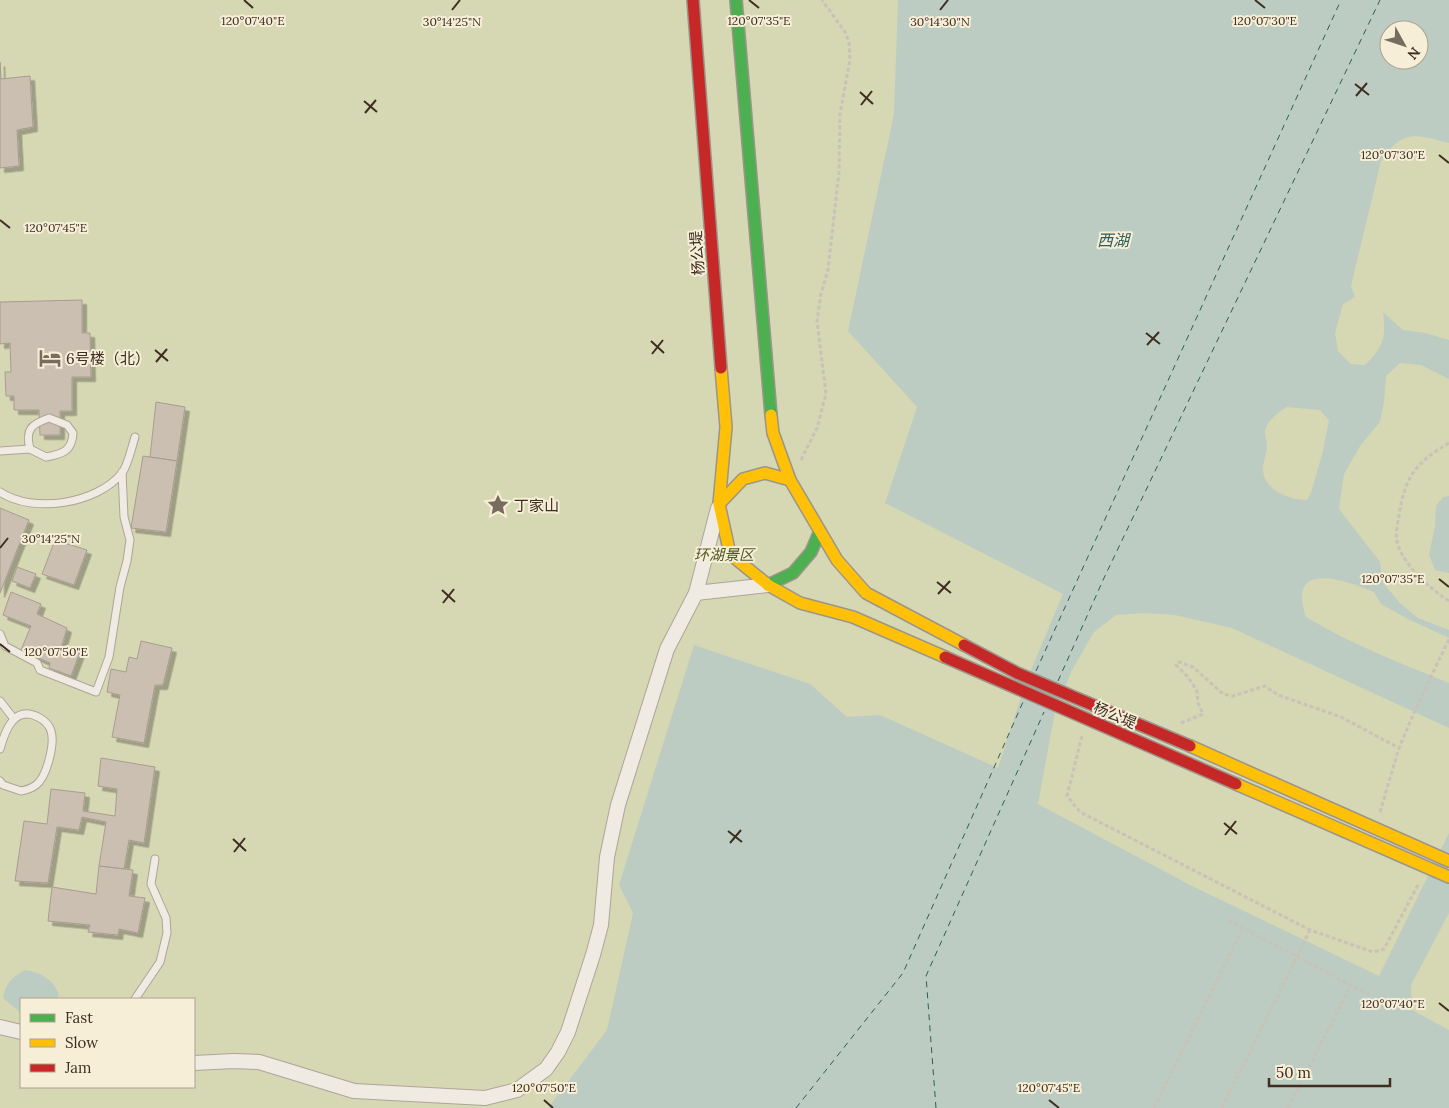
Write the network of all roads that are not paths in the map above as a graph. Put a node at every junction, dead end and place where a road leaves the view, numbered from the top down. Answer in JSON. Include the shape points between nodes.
{"nodes":[{"id":1,"x":692,"y":0,"type":"edge"},
{"id":2,"x":736,"y":0,"type":"edge"},
{"id":3,"x":135,"y":437,"type":"dead end"},
{"id":4,"x":30,"y":449,"type":"junction"},
{"id":5,"x":0,"y":451,"type":"edge"},
{"id":6,"x":122,"y":472,"type":"junction"},
{"id":7,"x":790,"y":480,"type":"junction"},
{"id":8,"x":0,"y":492,"type":"edge"},
{"id":9,"x":719,"y":504,"type":"junction"},
{"id":10,"x":820,"y":531,"type":"junction"},
{"id":11,"x":768,"y":585,"type":"junction"},
{"id":12,"x":696,"y":593,"type":"junction"},
{"id":13,"x":1,"y":637,"type":"edge"},
{"id":14,"x":0,"y":701,"type":"edge"},
{"id":15,"x":14,"y":719,"type":"junction"},
{"id":16,"x":0,"y":749,"type":"edge"},
{"id":17,"x":0,"y":781,"type":"edge"},
{"id":18,"x":156,"y":859,"type":"dead end"},
{"id":19,"x":1449,"y":861,"type":"edge"},
{"id":20,"x":1449,"y":877,"type":"edge"},
{"id":21,"x":136,"y":998,"type":"edge"},
{"id":22,"x":0,"y":1027,"type":"edge"},
{"id":23,"x":20,"y":1032,"type":"edge"},
{"id":24,"x":195,"y":1063,"type":"edge"}],
"edges":[{"from":1,"to":9,"type":"main road","name":"杨公堤","via":[[726,427]]},
{"from":2,"to":7,"type":"main road","name":"杨公堤","via":[[773,433]]},
{"from":3,"to":6,"type":"lane"},
{"from":4,"to":4,"type":"lane","via":[[30,428],[37,422],[49,418],[57,420],[73,432],[73,441],[65,452],[46,457]]},
{"from":4,"to":5,"type":"lane"},
{"from":6,"to":8,"type":"lane","via":[[107,486],[85,497],[62,503],[22,502]]},
{"from":6,"to":13,"type":"lane","via":[[124,517],[130,540],[109,657],[96,692],[40,670],[37,663],[6,646]]},
{"from":7,"to":9,"type":"main road","via":[[765,473],[743,479]]},
{"from":7,"to":10,"type":"main road","name":"杨公堤"},
{"from":9,"to":11,"type":"main road","name":"杨公堤","via":[[730,554]]},
{"from":9,"to":12,"type":"street"},
{"from":10,"to":11,"type":"main road","via":[[811,552],[793,573]]},
{"from":10,"to":19,"type":"main road","name":"杨公堤","via":[[837,560],[866,593],[1017,672]]},
{"from":11,"to":12,"type":"street"},
{"from":11,"to":20,"type":"main road","name":"杨公堤","via":[[800,603],[853,617]]},
{"from":12,"to":24,"type":"street","via":[[667,649],[618,804],[607,857],[601,925],[593,955],[568,1032],[546,1068],[517,1090],[485,1098],[354,1091],[259,1062]]},
{"from":14,"to":15,"type":"lane"},
{"from":15,"to":16,"type":"lane","via":[[6,729]]},
{"from":15,"to":17,"type":"lane","via":[[34,715],[43,720],[52,732],[52,746],[45,772],[36,785],[21,791]]},
{"from":18,"to":21,"type":"lane","via":[[151,884],[166,918],[167,933],[160,962]]},
{"from":22,"to":23,"type":"street"}]}
